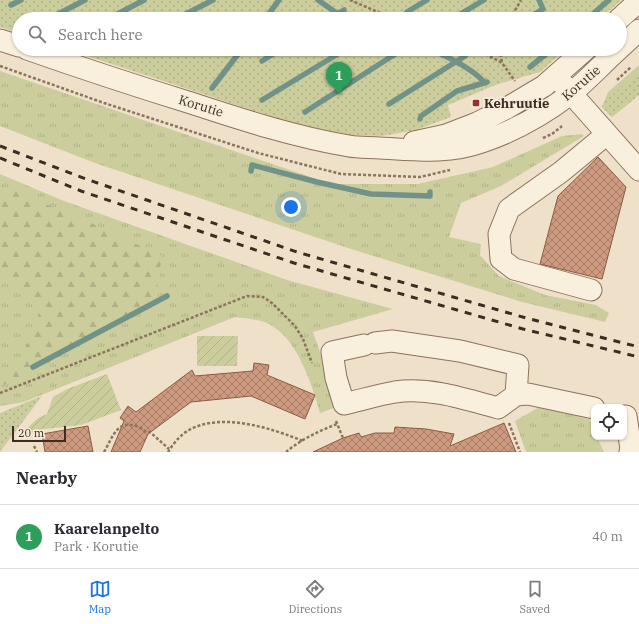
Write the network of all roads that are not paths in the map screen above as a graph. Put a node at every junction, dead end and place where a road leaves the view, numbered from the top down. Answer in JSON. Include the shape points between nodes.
{"nodes":[{"id":1,"x":639,"y":1,"type":"edge"},
{"id":2,"x":627,"y":12,"type":"edge"},
{"id":3,"x":639,"y":30,"type":"edge"},
{"id":4,"x":0,"y":40,"type":"edge"},
{"id":5,"x":627,"y":41,"type":"edge"},
{"id":6,"x":12,"y":44,"type":"edge"},
{"id":7,"x":47,"y":56,"type":"edge"},
{"id":8,"x":578,"y":56,"type":"edge"},
{"id":9,"x":610,"y":56,"type":"edge"},
{"id":10,"x":556,"y":77,"type":"junction"},
{"id":11,"x":570,"y":94,"type":"junction"},
{"id":12,"x":607,"y":134,"type":"junction"},
{"id":13,"x":380,"y":148,"type":"junction"},
{"id":14,"x":639,"y":170,"type":"edge"},
{"id":15,"x":591,"y":290,"type":"dead end"},
{"id":16,"x":516,"y":395,"type":"junction"},
{"id":17,"x":591,"y":407,"type":"edge"},
{"id":18,"x":627,"y":427,"type":"edge"},
{"id":19,"x":630,"y":452,"type":"edge"}],
"edges":[{"from":1,"to":2,"type":"street"},
{"from":3,"to":5,"type":"street","name":"Korutie"},
{"from":4,"to":6,"type":"street"},
{"from":7,"to":13,"type":"street","name":"Korutie","via":[[288,134],[350,147]]},
{"from":8,"to":10,"type":"street","name":"Korutie"},
{"from":9,"to":11,"type":"street","name":"Korutie"},
{"from":10,"to":11,"type":"street"},
{"from":10,"to":13,"type":"street","name":"Korutie","via":[[528,96],[477,123],[428,140]]},
{"from":11,"to":12,"type":"street"},
{"from":11,"to":13,"type":"street","name":"Korutie","via":[[522,125],[461,148],[411,151]]},
{"from":12,"to":14,"type":"street"},
{"from":12,"to":15,"type":"street","via":[[561,172],[509,209],[499,234],[501,259],[514,269]]},
{"from":16,"to":16,"type":"street","via":[[518,365],[460,351],[392,341],[332,352],[344,404],[396,392],[422,391],[455,396],[498,408]]},
{"from":16,"to":17,"type":"street","via":[[528,394]]},
{"from":18,"to":19,"type":"street"}]}
